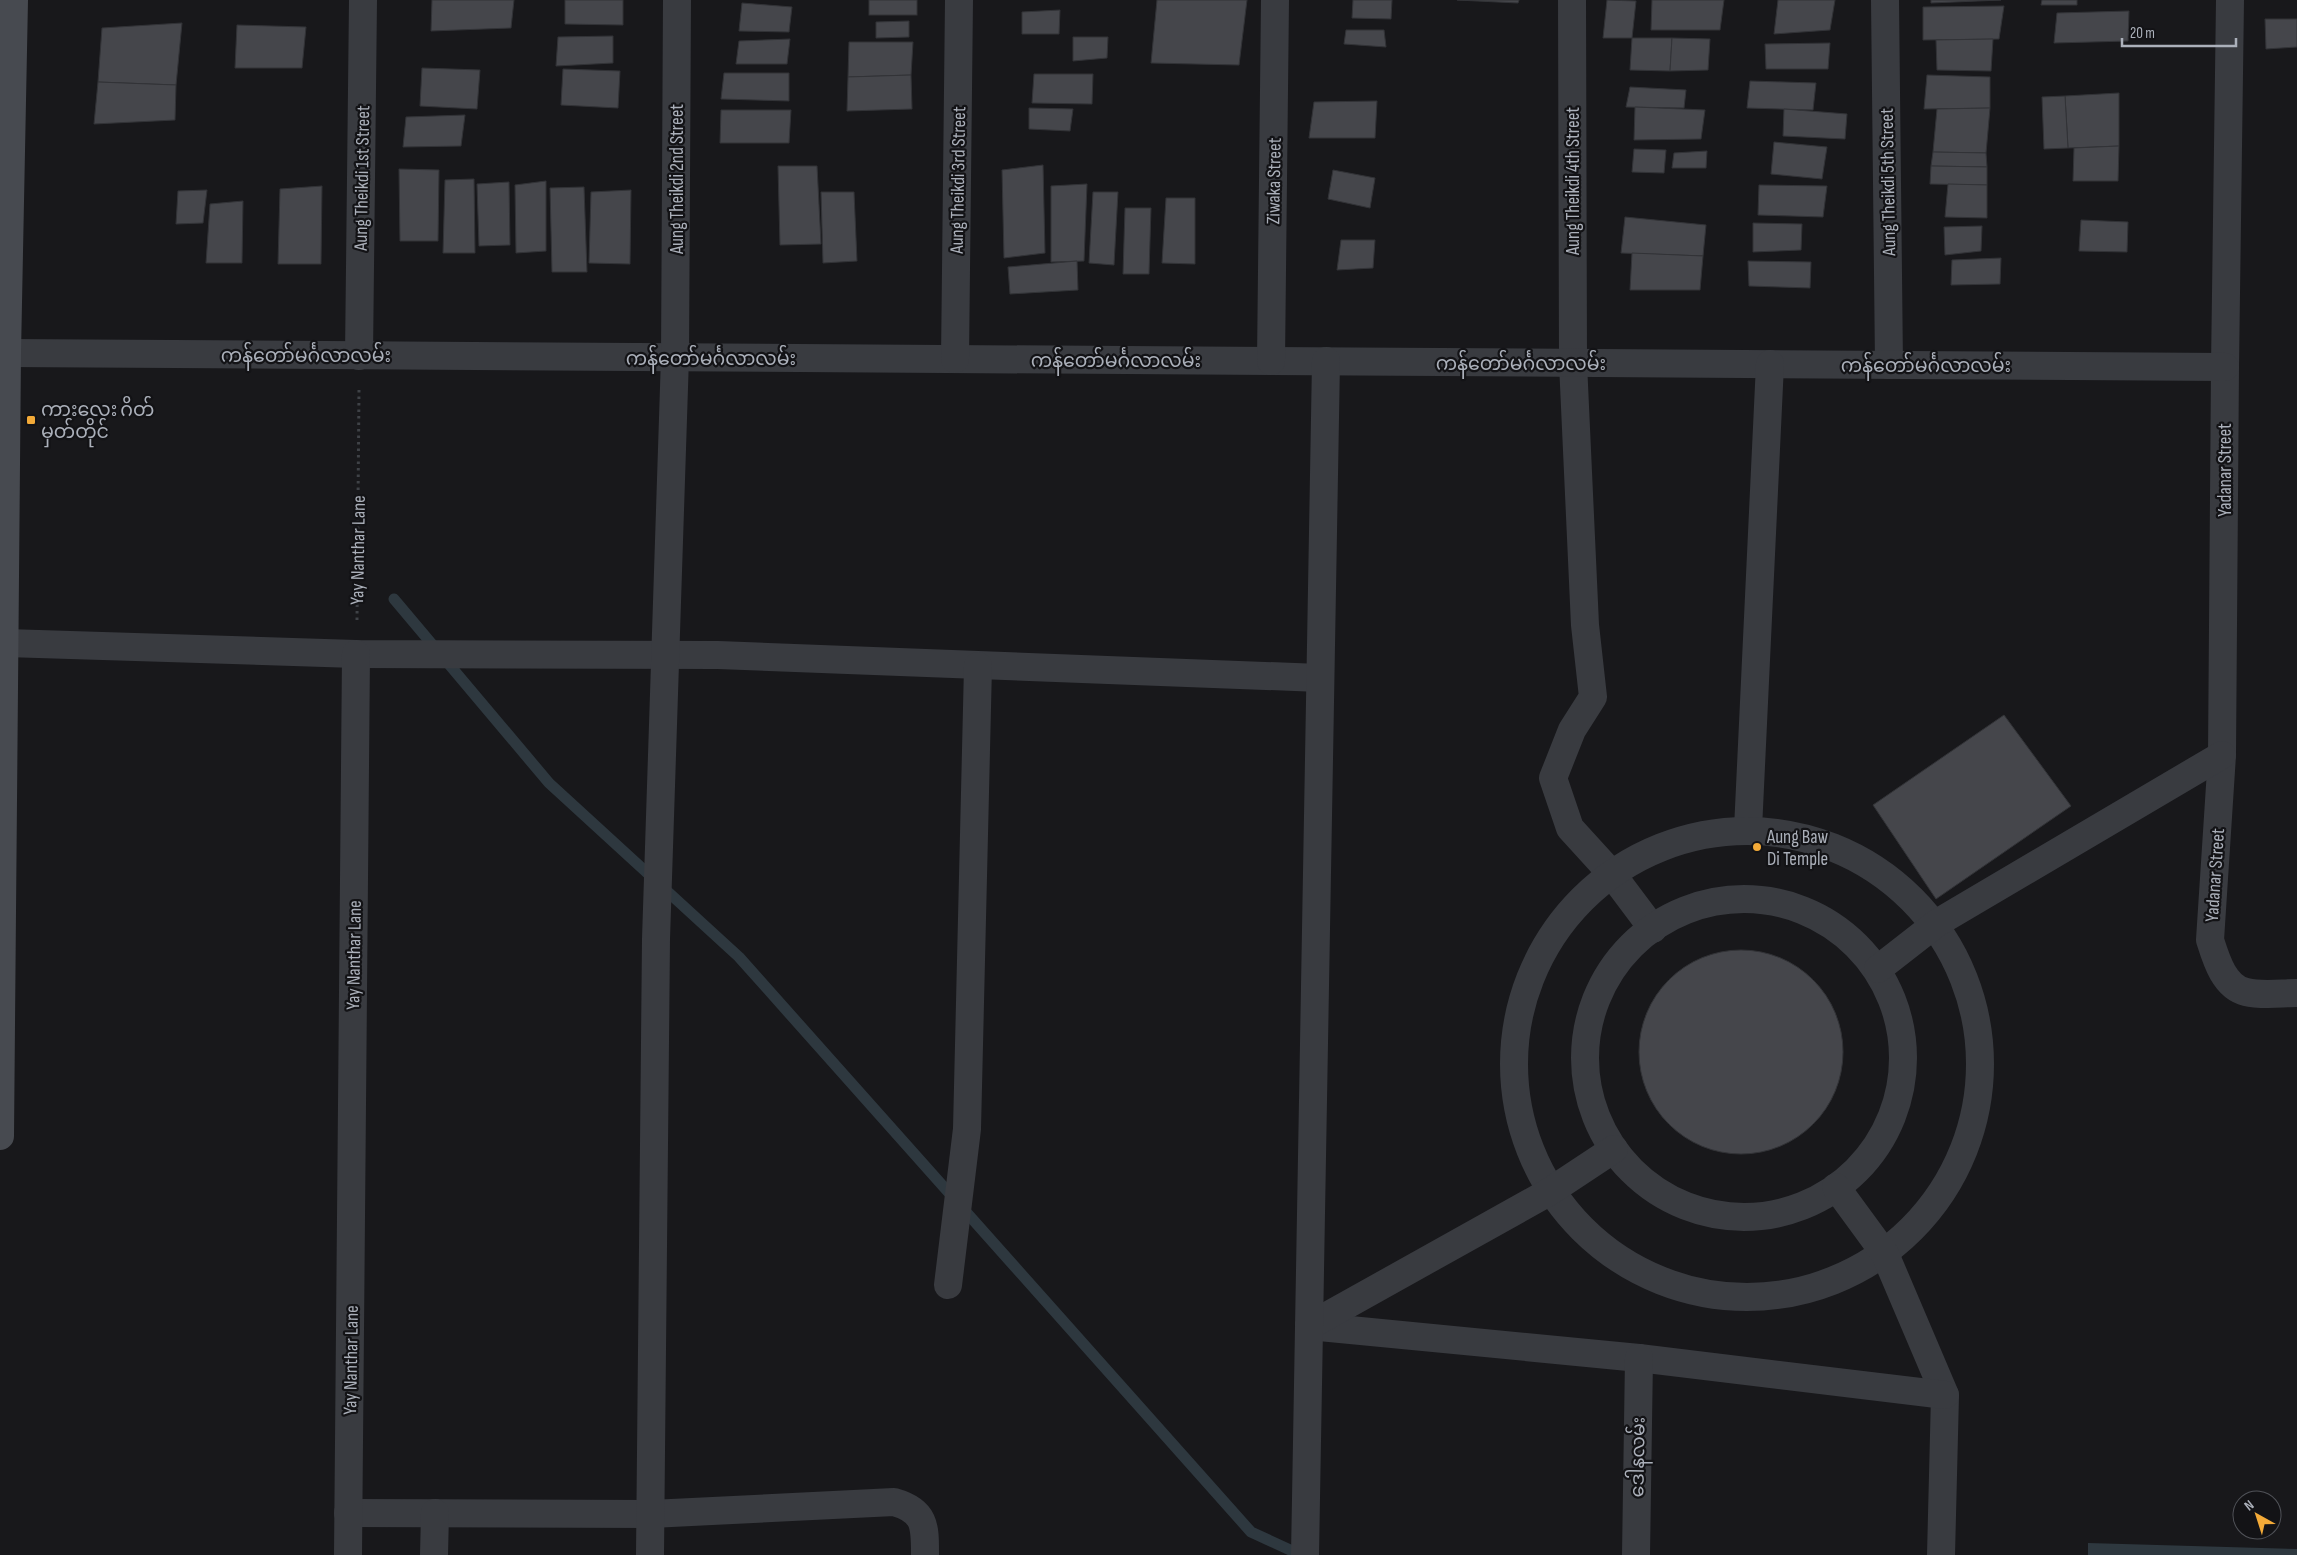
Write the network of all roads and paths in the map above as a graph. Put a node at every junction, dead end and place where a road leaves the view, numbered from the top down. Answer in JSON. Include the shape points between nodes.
{"nodes":[{"id":1,"x":14,"y":0,"type":"edge"},
{"id":2,"x":363,"y":0,"type":"edge"},
{"id":3,"x":677,"y":0,"type":"edge"},
{"id":4,"x":958,"y":0,"type":"edge"},
{"id":5,"x":1275,"y":0,"type":"edge"},
{"id":6,"x":1572,"y":0,"type":"edge"},
{"id":7,"x":1885,"y":0,"type":"edge"},
{"id":8,"x":2230,"y":0,"type":"edge"},
{"id":9,"x":6,"y":354,"type":"junction"},
{"id":10,"x":359,"y":356,"type":"junction"},
{"id":11,"x":675,"y":357,"type":"junction"},
{"id":12,"x":955,"y":359,"type":"junction"},
{"id":13,"x":1271,"y":361,"type":"junction"},
{"id":14,"x":1326,"y":361,"type":"junction"},
{"id":15,"x":1573,"y":363,"type":"junction"},
{"id":16,"x":1770,"y":364,"type":"junction"},
{"id":17,"x":1889,"y":365,"type":"junction"},
{"id":18,"x":2225,"y":367,"type":"junction"},
{"id":19,"x":6,"y":643,"type":"junction"},
{"id":20,"x":356,"y":654,"type":"junction"},
{"id":21,"x":666,"y":657,"type":"junction"},
{"id":22,"x":978,"y":666,"type":"junction"},
{"id":23,"x":3,"y":670,"type":"edge"},
{"id":24,"x":1320,"y":678,"type":"junction"},
{"id":25,"x":2222,"y":755,"type":"junction"},
{"id":26,"x":1748,"y":829,"type":"junction"},
{"id":27,"x":1611,"y":873,"type":"junction"},
{"id":28,"x":1937,"y":923,"type":"junction"},
{"id":29,"x":1653,"y":929,"type":"junction"},
{"id":30,"x":1878,"y":969,"type":"junction"},
{"id":31,"x":2297,"y":993,"type":"edge"},
{"id":32,"x":1,"y":1004,"type":"edge"},
{"id":33,"x":0,"y":1136,"type":"edge"},
{"id":34,"x":1614,"y":1149,"type":"junction"},
{"id":35,"x":1836,"y":1187,"type":"junction"},
{"id":36,"x":1549,"y":1192,"type":"junction"},
{"id":37,"x":1885,"y":1254,"type":"junction"},
{"id":38,"x":948,"y":1285,"type":"dead end"},
{"id":39,"x":1309,"y":1326,"type":"junction"},
{"id":40,"x":1638,"y":1358,"type":"junction"},
{"id":41,"x":1945,"y":1395,"type":"junction"},
{"id":42,"x":348,"y":1512,"type":"junction"},
{"id":43,"x":434,"y":1513,"type":"junction"},
{"id":44,"x":651,"y":1514,"type":"junction"},
{"id":45,"x":348,"y":1555,"type":"edge"},
{"id":46,"x":434,"y":1555,"type":"edge"},
{"id":47,"x":650,"y":1555,"type":"edge"},
{"id":48,"x":925,"y":1555,"type":"edge"},
{"id":49,"x":1305,"y":1555,"type":"edge"},
{"id":50,"x":1636,"y":1555,"type":"edge"},
{"id":51,"x":1941,"y":1555,"type":"edge"}],
"edges":[{"from":1,"to":9,"type":"main road"},
{"from":2,"to":10,"type":"street","name":"Aung Theikdi 1st Street"},
{"from":3,"to":11,"type":"street","name":"Aung Theikdi 2nd Street"},
{"from":4,"to":12,"type":"street","name":"Aung Theikdi 3rd Street"},
{"from":5,"to":13,"type":"street","name":"Ziwaka Street"},
{"from":6,"to":15,"type":"street","name":"Aung Theikdi 4th Street"},
{"from":7,"to":17,"type":"street","name":"Aung Theikdi 5th Street"},
{"from":8,"to":18,"type":"street","name":"Yadanar Street"},
{"from":9,"to":10,"type":"street","name":"ကန်တော်မင်္ဂလာလမ်း"},
{"from":9,"to":19,"type":"main road"},
{"from":10,"to":11,"type":"street","name":"ကန်တော်မင်္ဂလာလမ်း"},
{"from":10,"to":20,"type":"path","name":"Yay Nanthar Lane"},
{"from":11,"to":12,"type":"street","name":"ကန်တော်မင်္ဂလာလမ်း"},
{"from":11,"to":21,"type":"street","name":"Aung Theikdi 2nd Street"},
{"from":12,"to":13,"type":"street","name":"ကန်တော်မင်္ဂလာလမ်း"},
{"from":13,"to":14,"type":"street","name":"ကန်တော်မင်္ဂလာလမ်း"},
{"from":14,"to":15,"type":"street","name":"ကန်တော်မင်္ဂလာလမ်း"},
{"from":14,"to":24,"type":"street"},
{"from":15,"to":16,"type":"street","name":"ကန်တော်မင်္ဂလာလမ်း"},
{"from":15,"to":27,"type":"street","name":"Aung Theikdi 4th Street","via":[[1585,625],[1592,697],[1572,730],[1553,778],[1570,828]]},
{"from":16,"to":17,"type":"street","name":"ကန်တော်မင်္ဂလာလမ်း"},
{"from":16,"to":26,"type":"street"},
{"from":17,"to":18,"type":"street","name":"ကန်တော်မင်္ဂလာလမ်း"},
{"from":18,"to":25,"type":"street","name":"Yadanar Street"},
{"from":19,"to":20,"type":"street"},
{"from":19,"to":23,"type":"main road"},
{"from":20,"to":21,"type":"street"},
{"from":20,"to":42,"type":"street","name":"Yay Nanthar Lane"},
{"from":21,"to":22,"type":"street","via":[[718,655]]},
{"from":21,"to":44,"type":"street","name":"Aung Theikdi 2nd Street","via":[[656,939]]},
{"from":22,"to":24,"type":"street"},
{"from":22,"to":38,"type":"street","via":[[966,1129]]},
{"from":23,"to":32,"type":"main road"},
{"from":24,"to":39,"type":"street"},
{"from":25,"to":28,"type":"street"},
{"from":25,"to":31,"type":"street","name":"Yadanar Street","via":[[2210,940],[2218,965],[2228,980],[2245,992]]},
{"from":26,"to":27,"type":"street","via":[[1676,840]]},
{"from":26,"to":28,"type":"street","via":[[1820,840],[1877,868]]},
{"from":27,"to":29,"type":"street","name":"Aung Theikdi 4th Street"},
{"from":27,"to":36,"type":"street","via":[[1559,923],[1525,986],[1512,1056],[1520,1127]]},
{"from":28,"to":30,"type":"street"},
{"from":28,"to":37,"type":"street","via":[[1971,988],[1982,1071],[1971,1135],[1938,1201]]},
{"from":29,"to":30,"type":"street","via":[[1687,909],[1740,898],[1793,905],[1841,929]]},
{"from":29,"to":34,"type":"street","via":[[1640,937],[1606,979],[1588,1026],[1585,1077],[1599,1125]]},
{"from":30,"to":35,"type":"street","via":[[1900,1018],[1904,1071],[1890,1123],[1860,1168]]},
{"from":32,"to":33,"type":"main road"},
{"from":34,"to":35,"type":"street","via":[[1627,1167],[1667,1199],[1714,1216],[1765,1216],[1817,1200]]},
{"from":34,"to":36,"type":"street"},
{"from":35,"to":37,"type":"street"},
{"from":36,"to":37,"type":"street","via":[[1600,1248],[1666,1285],[1742,1299],[1779,1294],[1817,1288]]},
{"from":36,"to":39,"type":"street"},
{"from":37,"to":41,"type":"street"},
{"from":39,"to":40,"type":"street"},
{"from":39,"to":49,"type":"street"},
{"from":40,"to":41,"type":"street"},
{"from":40,"to":50,"type":"street","name":"ဒေါနလမ်း"},
{"from":41,"to":51,"type":"street"},
{"from":42,"to":43,"type":"street"},
{"from":42,"to":45,"type":"street","name":"Yay Nanthar Lane"},
{"from":43,"to":44,"type":"street"},
{"from":43,"to":46,"type":"street"},
{"from":44,"to":47,"type":"street","name":"Aung Theikdi 2nd Street"},
{"from":44,"to":48,"type":"street","via":[[894,1502],[914,1511],[925,1526]]}]}
